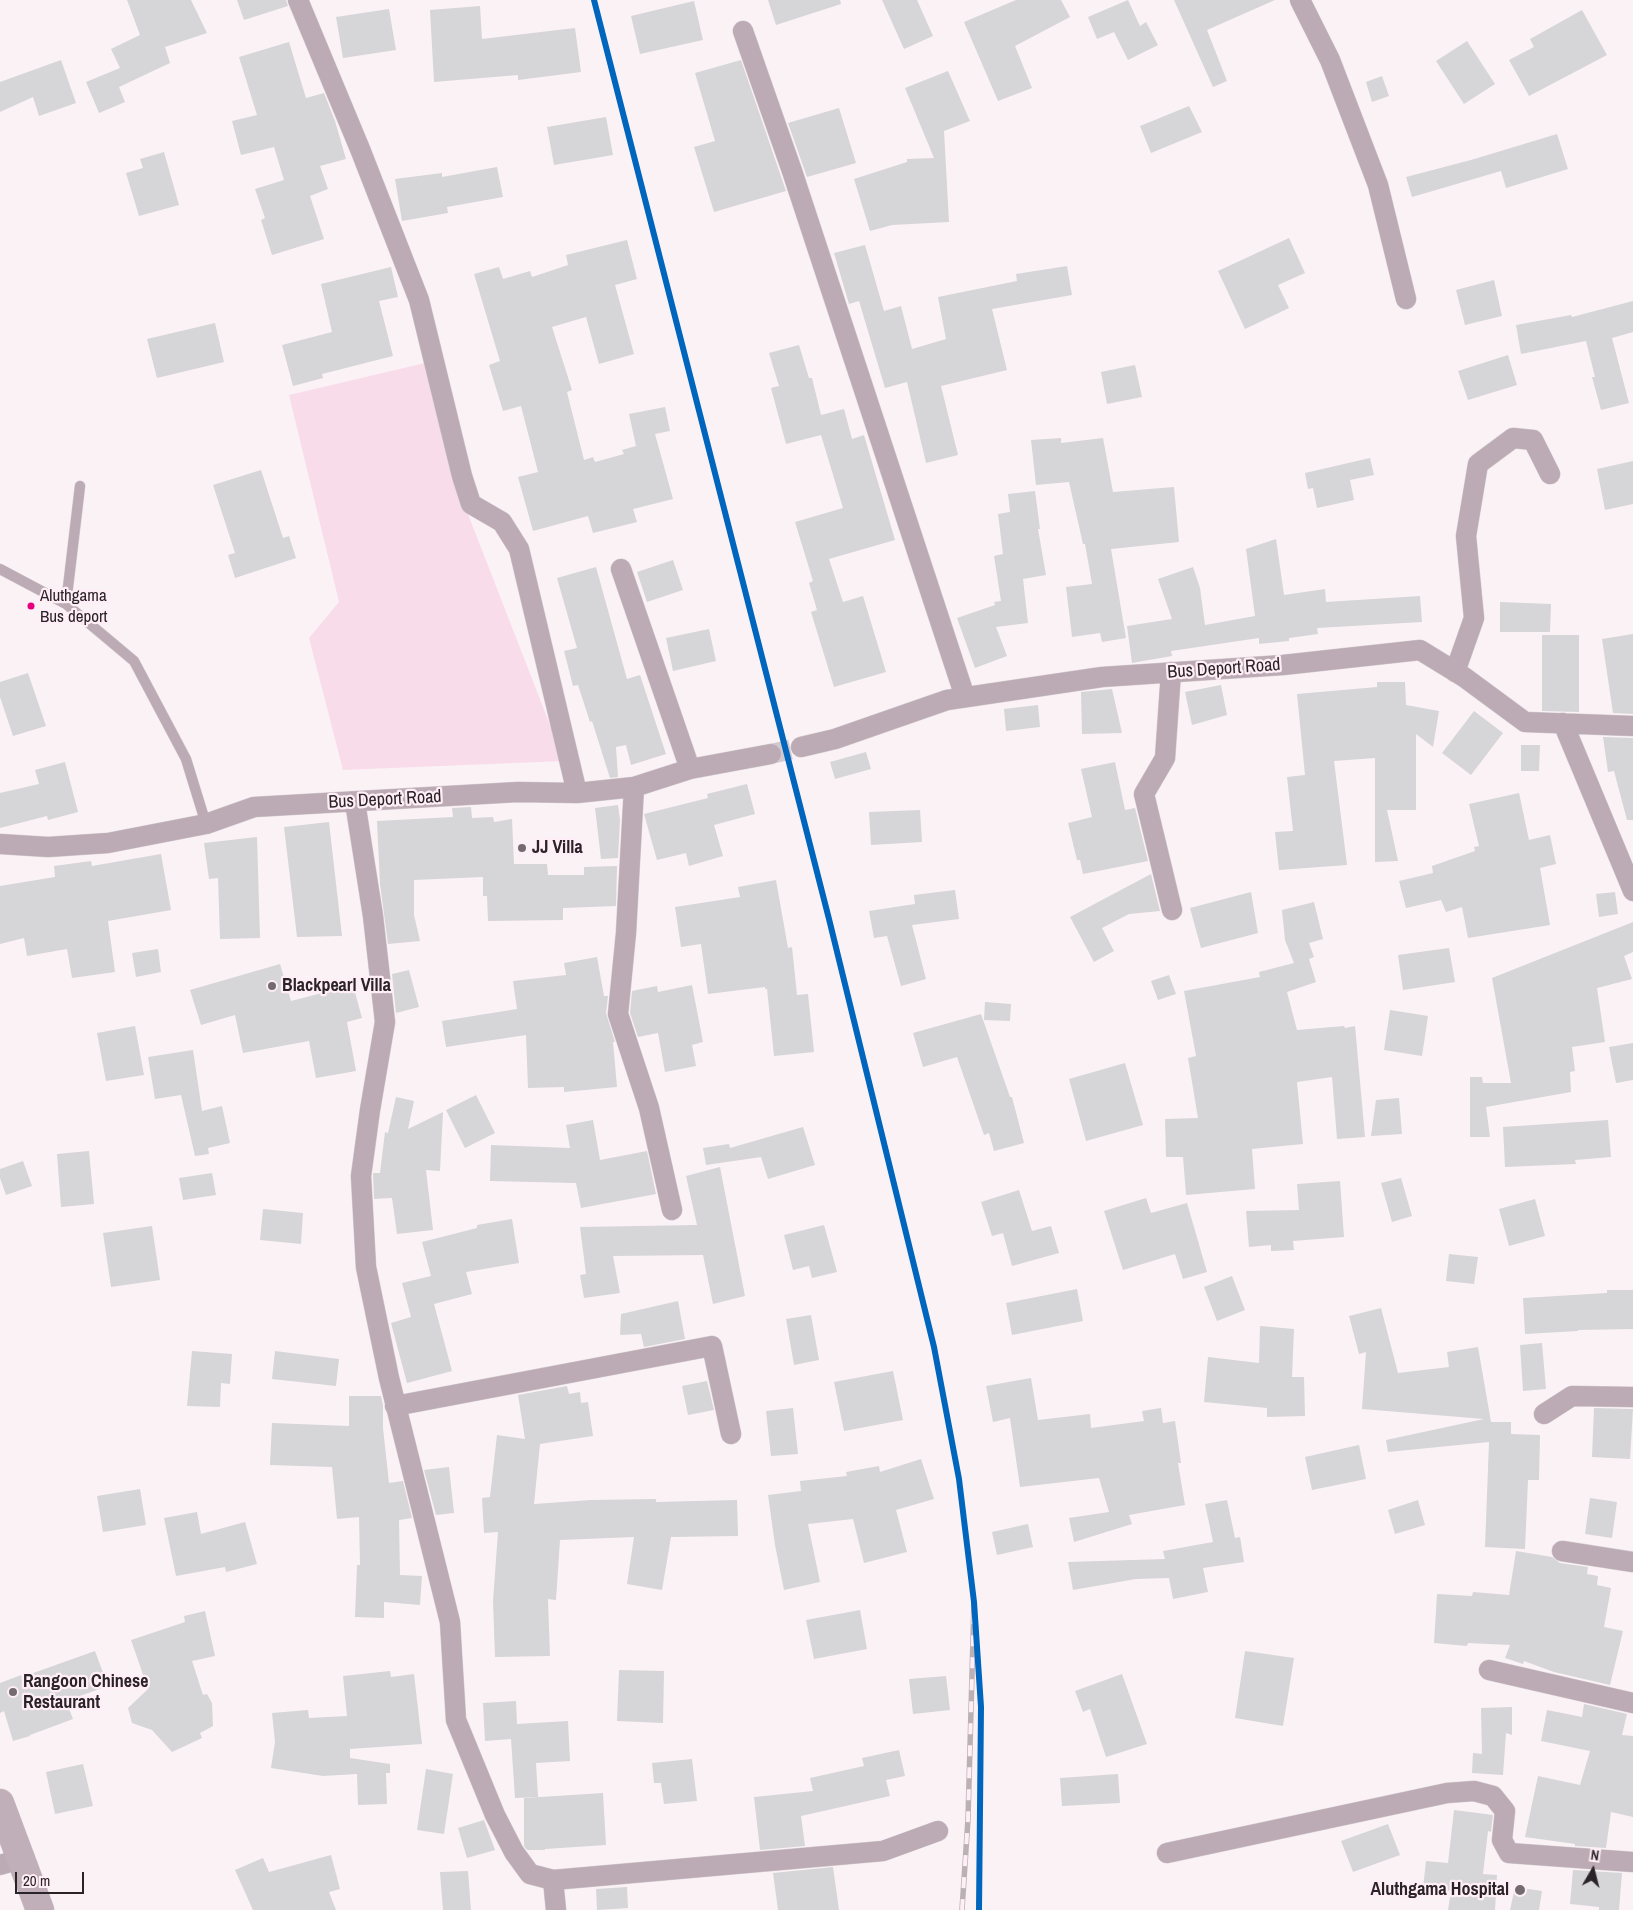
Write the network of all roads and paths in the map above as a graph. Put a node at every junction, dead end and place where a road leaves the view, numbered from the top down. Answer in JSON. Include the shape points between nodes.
{"nodes":[{"id":1,"x":298,"y":0,"type":"edge"},
{"id":2,"x":1300,"y":0,"type":"edge"},
{"id":3,"x":743,"y":31,"type":"dead end"},
{"id":4,"x":1406,"y":299,"type":"dead end"},
{"id":5,"x":1550,"y":474,"type":"dead end"},
{"id":6,"x":80,"y":486,"type":"dead end"},
{"id":7,"x":0,"y":569,"type":"edge"},
{"id":8,"x":621,"y":569,"type":"dead end"},
{"id":9,"x":66,"y":604,"type":"junction"},
{"id":10,"x":1171,"y":672,"type":"junction"},
{"id":11,"x":1455,"y":672,"type":"junction"},
{"id":12,"x":965,"y":697,"type":"junction"},
{"id":13,"x":1563,"y":723,"type":"junction"},
{"id":14,"x":1633,"y":726,"type":"edge"},
{"id":15,"x":801,"y":747,"type":"tunnel mouth"},
{"id":16,"x":771,"y":754,"type":"tunnel mouth"},
{"id":17,"x":690,"y":769,"type":"junction"},
{"id":18,"x":634,"y":787,"type":"junction"},
{"id":19,"x":577,"y":792,"type":"junction"},
{"id":20,"x":356,"y":802,"type":"junction"},
{"id":21,"x":206,"y":824,"type":"junction"},
{"id":22,"x":0,"y":844,"type":"edge"},
{"id":23,"x":1633,"y":892,"type":"edge"},
{"id":24,"x":1172,"y":910,"type":"dead end"},
{"id":25,"x":672,"y":1210,"type":"dead end"},
{"id":26,"x":1633,"y":1397,"type":"edge"},
{"id":27,"x":396,"y":1406,"type":"junction"},
{"id":28,"x":1544,"y":1414,"type":"dead end"},
{"id":29,"x":730,"y":1434,"type":"dead end"},
{"id":30,"x":1562,"y":1551,"type":"dead end"},
{"id":31,"x":1633,"y":1562,"type":"edge"},
{"id":32,"x":1489,"y":1670,"type":"dead end"},
{"id":33,"x":1633,"y":1703,"type":"edge"},
{"id":34,"x":0,"y":1803,"type":"edge"},
{"id":35,"x":938,"y":1831,"type":"dead end"},
{"id":36,"x":1167,"y":1853,"type":"dead end"},
{"id":37,"x":11,"y":1862,"type":"edge"},
{"id":38,"x":1633,"y":1862,"type":"edge"},
{"id":39,"x":553,"y":1880,"type":"junction"},
{"id":40,"x":40,"y":1910,"type":"edge"},
{"id":41,"x":556,"y":1910,"type":"edge"}],
"edges":[{"from":1,"to":19,"type":"street","via":[[419,300],[471,504],[502,522],[519,549]]},
{"from":2,"to":4,"type":"street","via":[[1330,60],[1378,185]]},
{"from":3,"to":12,"type":"street"},
{"from":5,"to":11,"type":"street","via":[[1533,440],[1513,438],[1478,464],[1466,536],[1474,618]]},
{"from":6,"to":9,"type":"lane"},
{"from":7,"to":9,"type":"lane"},
{"from":8,"to":17,"type":"street"},
{"from":9,"to":21,"type":"lane","via":[[134,661],[186,760]]},
{"from":10,"to":11,"type":"street","name":"Bus Deport Road","via":[[1283,665],[1420,650]]},
{"from":10,"to":12,"type":"street","name":"Bus Deport Road","via":[[1102,677]]},
{"from":10,"to":24,"type":"street","via":[[1165,758],[1144,794]]},
{"from":11,"to":13,"type":"street","name":"Bus Deport Road","via":[[1526,722]]},
{"from":12,"to":15,"type":"street","name":"Bus Deport Road"},
{"from":13,"to":14,"type":"street","name":"Bus Deport Road"},
{"from":13,"to":23,"type":"street"},
{"from":16,"to":17,"type":"street","name":"Bus Deport Road"},
{"from":17,"to":18,"type":"street","name":"Bus Deport Road"},
{"from":18,"to":19,"type":"street","name":"Bus Deport Road"},
{"from":18,"to":25,"type":"street","via":[[618,1014],[650,1108]]},
{"from":19,"to":20,"type":"street","name":"Bus Deport Road","via":[[518,792]]},
{"from":20,"to":21,"type":"street","name":"Bus Deport Road","via":[[254,807]]},
{"from":20,"to":27,"type":"street","via":[[385,1022],[362,1176],[366,1268]]},
{"from":21,"to":22,"type":"street","name":"Bus Deport Road","via":[[108,843],[48,847]]},
{"from":26,"to":28,"type":"street","via":[[1572,1396]]},
{"from":27,"to":29,"type":"street","via":[[712,1346]]},
{"from":27,"to":39,"type":"street","via":[[450,1622],[456,1720],[514,1852],[530,1874]]},
{"from":30,"to":31,"type":"street"},
{"from":32,"to":33,"type":"street"},
{"from":34,"to":37,"type":"highway"},
{"from":35,"to":39,"type":"street","via":[[883,1851]]},
{"from":36,"to":38,"type":"street","via":[[1447,1792],[1474,1791],[1493,1796],[1505,1811],[1502,1840],[1508,1852]]},
{"from":37,"to":40,"type":"highway"},
{"from":39,"to":41,"type":"street"}]}
